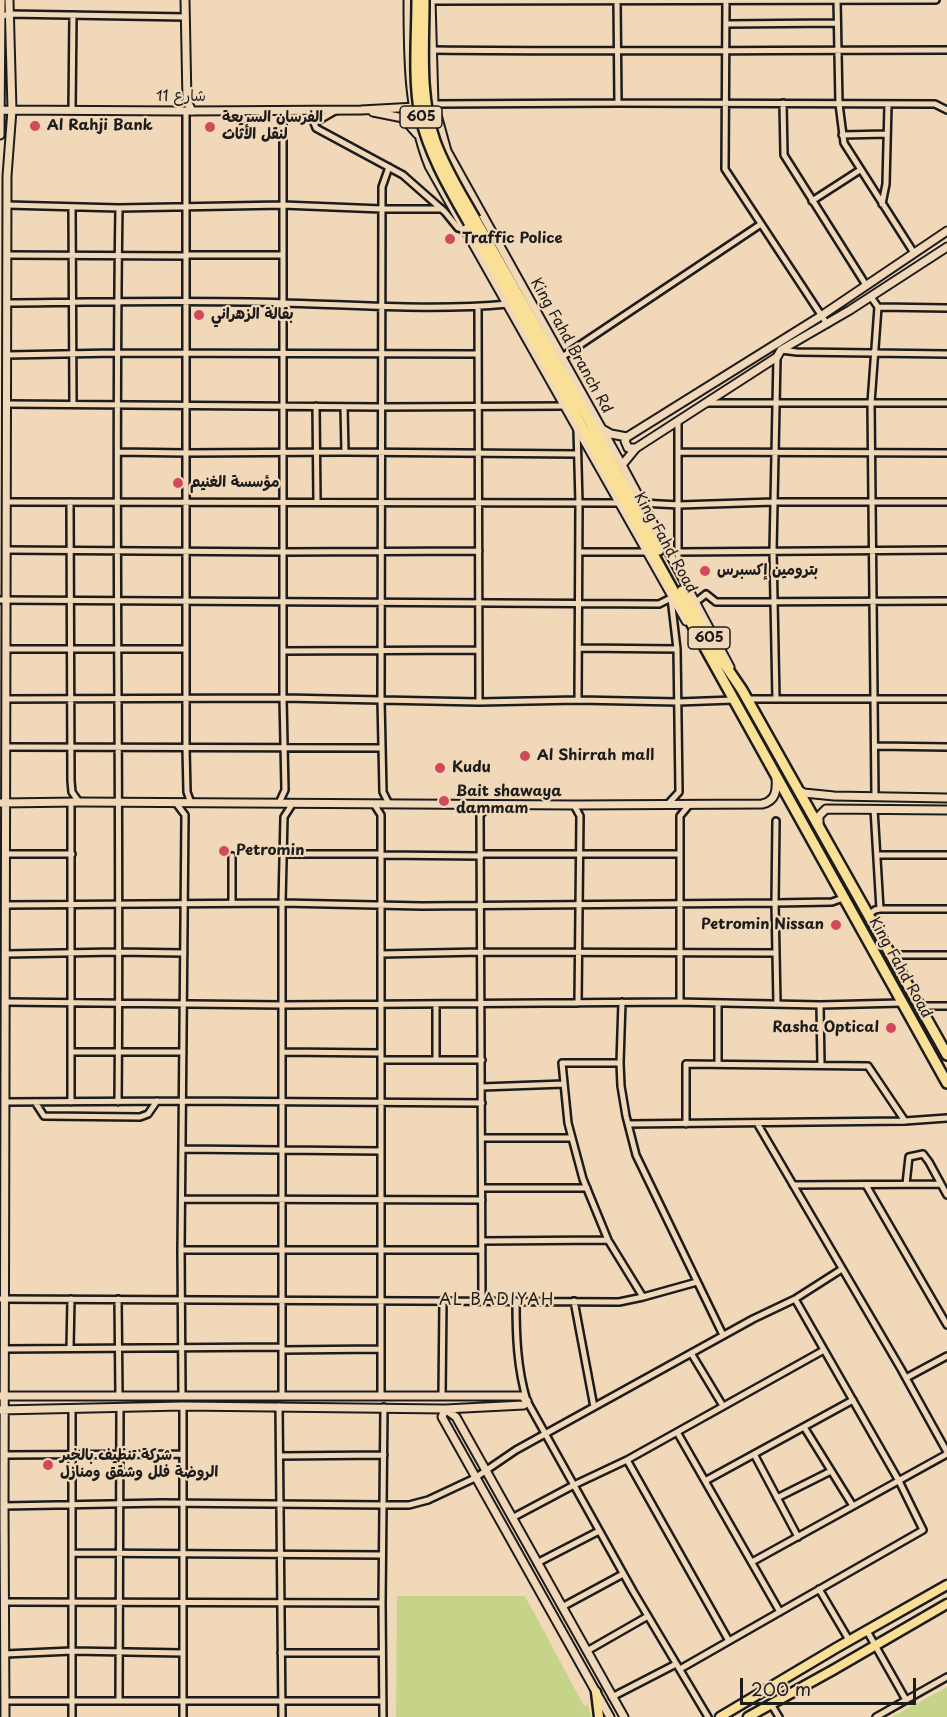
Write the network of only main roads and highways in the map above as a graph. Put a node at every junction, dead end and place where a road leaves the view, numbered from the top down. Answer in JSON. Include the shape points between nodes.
{"nodes":[{"id":1,"x":417,"y":0,"type":"edge"},
{"id":2,"x":424,"y":0,"type":"edge"},
{"id":3,"x":469,"y":224,"type":"junction"},
{"id":4,"x":947,"y":1055,"type":"edge"},
{"id":5,"x":947,"y":1083,"type":"edge"},
{"id":6,"x":947,"y":1585,"type":"edge"},
{"id":7,"x":947,"y":1604,"type":"edge"},
{"id":8,"x":596,"y":1692,"type":"road end"},
{"id":9,"x":599,"y":1717,"type":"edge"},
{"id":10,"x":720,"y":1717,"type":"edge"},
{"id":11,"x":748,"y":1717,"type":"edge"}],
"edges":[{"from":1,"to":3,"type":"highway","name":"King Fahd Road","number":"605","bridge":true,"via":[[420,112],[436,162]]},
{"from":2,"to":3,"type":"highway","name":"King Fahd Road","number":"605","bridge":true,"via":[[424,84],[431,127]]},
{"from":3,"to":4,"type":"highway","name":"King Fahd Road","number":"605","via":[[588,420]]},
{"from":3,"to":5,"type":"highway","name":"King Fahd Road","number":"605"},
{"from":6,"to":10,"type":"main road"},
{"from":7,"to":11,"type":"main road"},
{"from":8,"to":9,"type":"main road"}]}
